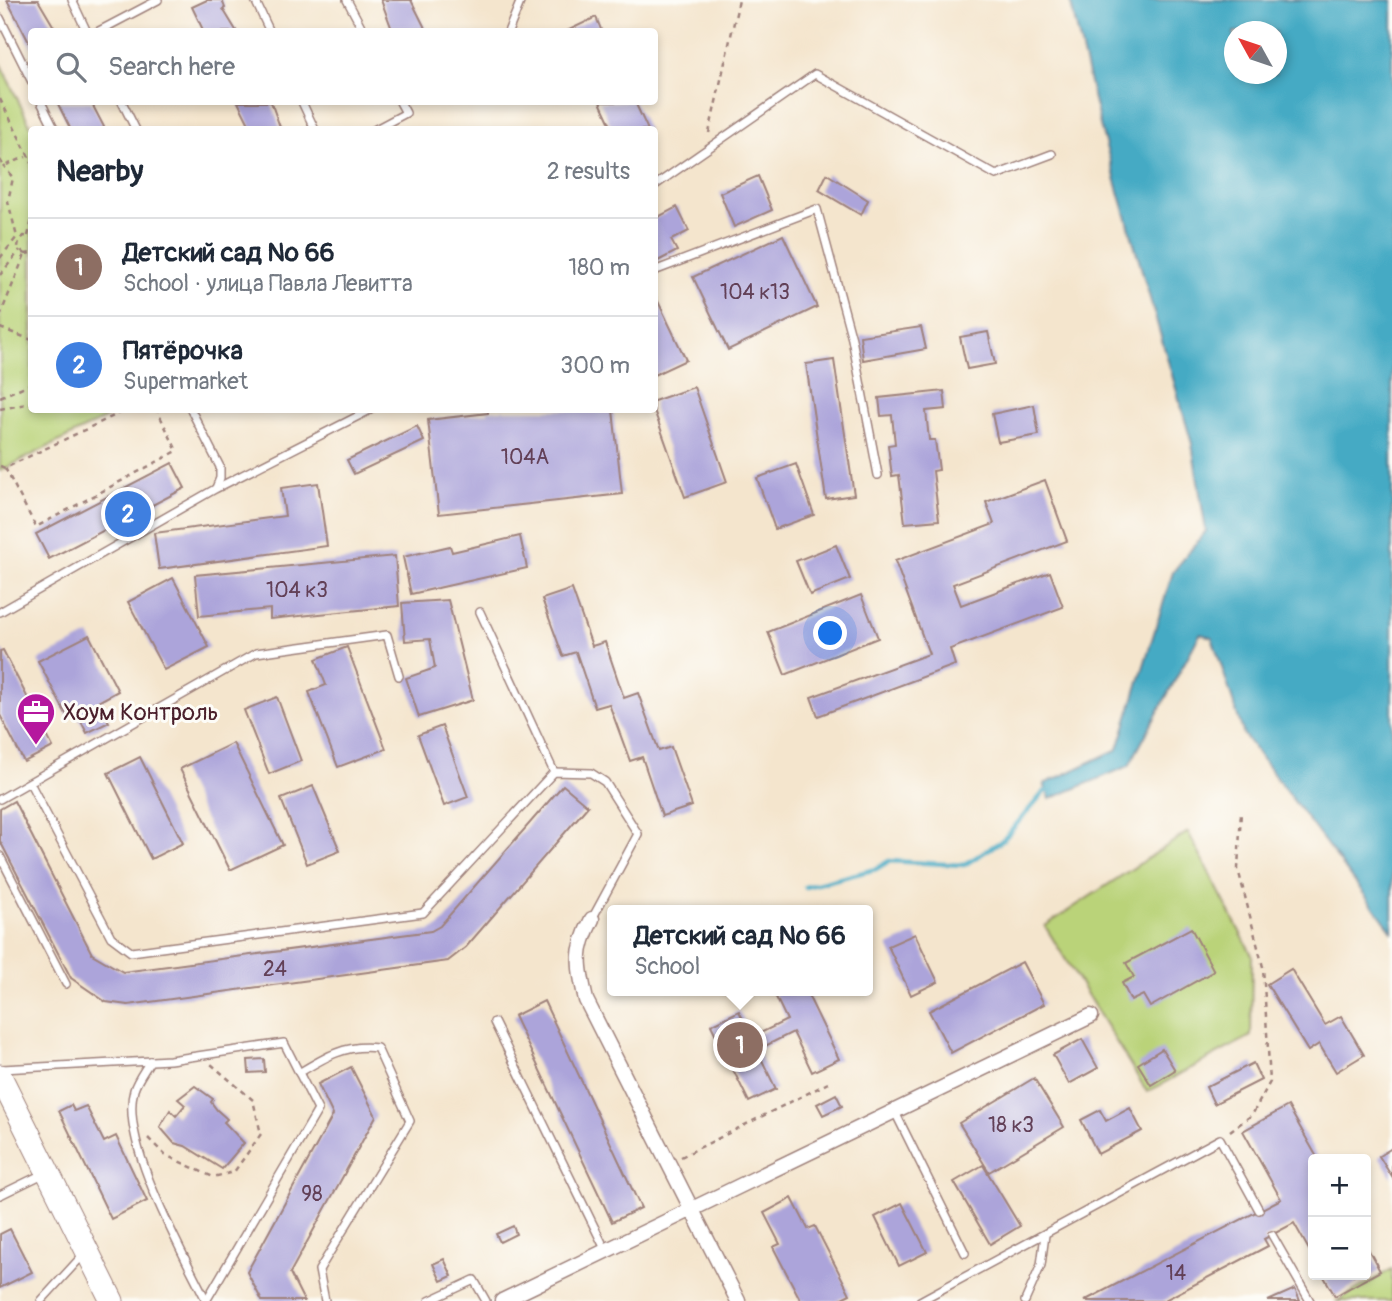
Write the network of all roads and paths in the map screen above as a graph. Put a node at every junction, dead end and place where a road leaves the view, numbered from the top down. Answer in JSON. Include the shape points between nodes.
{"nodes":[{"id":1,"x":72,"y":0,"type":"edge"},
{"id":2,"x":158,"y":0,"type":"edge"},
{"id":3,"x":256,"y":0,"type":"edge"},
{"id":4,"x":348,"y":0,"type":"edge"},
{"id":5,"x":521,"y":0,"type":"edge"},
{"id":6,"x":739,"y":0,"type":"edge"},
{"id":7,"x":0,"y":18,"type":"edge"},
{"id":8,"x":85,"y":28,"type":"edge"},
{"id":9,"x":105,"y":28,"type":"edge"},
{"id":10,"x":268,"y":28,"type":"edge"},
{"id":11,"x":362,"y":28,"type":"edge"},
{"id":12,"x":510,"y":28,"type":"edge"},
{"id":13,"x":28,"y":67,"type":"edge"},
{"id":14,"x":0,"y":99,"type":"edge"},
{"id":15,"x":42,"y":105,"type":"edge"},
{"id":16,"x":124,"y":105,"type":"edge"},
{"id":17,"x":303,"y":105,"type":"edge"},
{"id":18,"x":402,"y":105,"type":"edge"},
{"id":19,"x":53,"y":126,"type":"edge"},
{"id":20,"x":134,"y":126,"type":"edge"},
{"id":21,"x":313,"y":126,"type":"edge"},
{"id":22,"x":382,"y":126,"type":"edge"},
{"id":23,"x":705,"y":150,"type":"junction"},
{"id":24,"x":1052,"y":153,"type":"dead end"},
{"id":25,"x":28,"y":156,"type":"joint"},
{"id":26,"x":0,"y":160,"type":"edge"},
{"id":27,"x":4,"y":166,"type":"junction"},
{"id":28,"x":658,"y":183,"type":"edge"},
{"id":29,"x":28,"y":237,"type":"edge"},
{"id":30,"x":17,"y":241,"type":"junction"},
{"id":31,"x":20,"y":250,"type":"junction"},
{"id":32,"x":24,"y":254,"type":"junction"},
{"id":33,"x":28,"y":254,"type":"edge"},
{"id":34,"x":0,"y":258,"type":"edge"},
{"id":35,"x":658,"y":269,"type":"edge"},
{"id":36,"x":0,"y":275,"type":"edge"},
{"id":37,"x":0,"y":316,"type":"edge"},
{"id":38,"x":0,"y":328,"type":"edge"},
{"id":39,"x":28,"y":338,"type":"edge"},
{"id":40,"x":28,"y":385,"type":"edge"},
{"id":41,"x":0,"y":397,"type":"edge"},
{"id":42,"x":0,"y":403,"type":"edge"},
{"id":43,"x":28,"y":404,"type":"edge"},
{"id":44,"x":0,"y":408,"type":"edge"},
{"id":45,"x":120,"y":413,"type":"edge"},
{"id":46,"x":158,"y":413,"type":"edge"},
{"id":47,"x":193,"y":413,"type":"edge"},
{"id":48,"x":364,"y":413,"type":"edge"},
{"id":49,"x":0,"y":466,"type":"edge"},
{"id":50,"x":5,"y":468,"type":"junction"},
{"id":51,"x":878,"y":475,"type":"dead end"},
{"id":52,"x":215,"y":489,"type":"junction"},
{"id":53,"x":0,"y":612,"type":"edge"},
{"id":54,"x":480,"y":612,"type":"dead end"},
{"id":55,"x":399,"y":676,"type":"dead end"},
{"id":56,"x":554,"y":772,"type":"junction"},
{"id":57,"x":30,"y":783,"type":"junction"},
{"id":58,"x":0,"y":799,"type":"edge"},
{"id":59,"x":1241,"y":811,"type":"dead end"},
{"id":60,"x":0,"y":856,"type":"edge"},
{"id":61,"x":592,"y":919,"type":"joint"},
{"id":62,"x":66,"y":984,"type":"dead end"},
{"id":63,"x":1091,"y":1016,"type":"dead end"},
{"id":64,"x":494,"y":1022,"type":"dead end"},
{"id":65,"x":200,"y":1056,"type":"junction"},
{"id":66,"x":150,"y":1061,"type":"junction"},
{"id":67,"x":0,"y":1069,"type":"edge"},
{"id":68,"x":299,"y":1073,"type":"junction"},
{"id":69,"x":0,"y":1076,"type":"edge"},
{"id":70,"x":895,"y":1112,"type":"junction"},
{"id":71,"x":135,"y":1125,"type":"junction"},
{"id":72,"x":1220,"y":1139,"type":"junction"},
{"id":73,"x":48,"y":1171,"type":"junction"},
{"id":74,"x":0,"y":1195,"type":"edge"},
{"id":75,"x":1259,"y":1210,"type":"dead end"},
{"id":76,"x":692,"y":1211,"type":"junction"},
{"id":77,"x":1045,"y":1235,"type":"junction"},
{"id":78,"x":1272,"y":1235,"type":"dead end"},
{"id":79,"x":87,"y":1251,"type":"junction"},
{"id":80,"x":606,"y":1251,"type":"junction"},
{"id":81,"x":965,"y":1253,"type":"dead end"},
{"id":82,"x":530,"y":1295,"type":"edge"},
{"id":83,"x":1307,"y":1300,"type":"edge"},
{"id":84,"x":41,"y":1301,"type":"edge"},
{"id":85,"x":112,"y":1301,"type":"edge"},
{"id":86,"x":206,"y":1301,"type":"edge"},
{"id":87,"x":325,"y":1301,"type":"edge"},
{"id":88,"x":429,"y":1301,"type":"edge"},
{"id":89,"x":486,"y":1301,"type":"edge"},
{"id":90,"x":502,"y":1301,"type":"edge"},
{"id":91,"x":738,"y":1301,"type":"edge"},
{"id":92,"x":920,"y":1301,"type":"edge"},
{"id":93,"x":1025,"y":1301,"type":"edge"}],
"edges":[{"from":1,"to":8,"type":"lane"},
{"from":2,"to":9,"type":"lane"},
{"from":3,"to":10,"type":"lane"},
{"from":4,"to":11,"type":"lane"},
{"from":5,"to":12,"type":"lane"},
{"from":6,"to":23,"type":"path"},
{"from":7,"to":13,"type":"lane"},
{"from":14,"to":25,"type":"path"},
{"from":15,"to":19,"type":"lane"},
{"from":16,"to":20,"type":"lane"},
{"from":17,"to":21,"type":"lane"},
{"from":18,"to":22,"type":"lane","via":[[406,113]]},
{"from":23,"to":24,"type":"lane","via":[[814,74],[996,176]]},
{"from":23,"to":28,"type":"lane"},
{"from":25,"to":27,"type":"path"},
{"from":26,"to":27,"type":"path"},
{"from":27,"to":30,"type":"path","via":[[13,178],[8,201]]},
{"from":29,"to":30,"type":"path"},
{"from":30,"to":31,"type":"path"},
{"from":30,"to":34,"type":"path"},
{"from":31,"to":32,"type":"path"},
{"from":31,"to":36,"type":"path"},
{"from":32,"to":33,"type":"path"},
{"from":32,"to":37,"type":"path"},
{"from":35,"to":51,"type":"lane","via":[[817,209],[852,339]]},
{"from":38,"to":39,"type":"path"},
{"from":40,"to":41,"type":"path"},
{"from":42,"to":44,"type":"path"},
{"from":43,"to":44,"type":"path"},
{"from":45,"to":50,"type":"path"},
{"from":46,"to":50,"type":"path","via":[[177,451],[36,527]]},
{"from":47,"to":52,"type":"lane","via":[[220,467]]},
{"from":48,"to":52,"type":"lane"},
{"from":49,"to":50,"type":"path"},
{"from":52,"to":53,"type":"lane"},
{"from":54,"to":56,"type":"lane"},
{"from":55,"to":57,"type":"lane","via":[[387,635],[256,653]]},
{"from":56,"to":57,"type":"lane","via":[[423,913],[131,952],[111,937]]},
{"from":56,"to":61,"type":"lane","via":[[591,773],[605,782],[638,834]]},
{"from":57,"to":58,"type":"lane"},
{"from":59,"to":72,"type":"path","via":[[1238,869],[1263,967],[1270,1082],[1252,1115]]},
{"from":60,"to":62,"type":"lane"},
{"from":61,"to":76,"type":"street","via":[[579,944],[586,1000]]},
{"from":63,"to":70,"type":"street"},
{"from":64,"to":80,"type":"lane"},
{"from":65,"to":66,"type":"lane"},
{"from":65,"to":68,"type":"lane","via":[[284,1043]]},
{"from":65,"to":71,"type":"path","via":[[253,1100],[261,1134],[234,1172],[213,1177],[164,1155]]},
{"from":66,"to":67,"type":"lane"},
{"from":66,"to":71,"type":"lane","via":[[134,1091]]},
{"from":68,"to":86,"type":"lane","via":[[318,1110]]},
{"from":68,"to":87,"type":"lane","via":[[337,1051],[377,1048],[410,1121],[319,1270]]},
{"from":69,"to":73,"type":"main road"},
{"from":70,"to":76,"type":"street"},
{"from":70,"to":81,"type":"lane"},
{"from":71,"to":86,"type":"lane","via":[[152,1188]]},
{"from":72,"to":75,"type":"lane"},
{"from":72,"to":77,"type":"lane"},
{"from":73,"to":74,"type":"lane"},
{"from":73,"to":79,"type":"main road"},
{"from":76,"to":80,"type":"street"},
{"from":76,"to":91,"type":"street"},
{"from":77,"to":92,"type":"lane"},
{"from":77,"to":93,"type":"lane","via":[[1041,1265]]},
{"from":78,"to":83,"type":"lane"},
{"from":79,"to":84,"type":"lane"},
{"from":79,"to":85,"type":"main road"},
{"from":80,"to":82,"type":"street"},
{"from":82,"to":90,"type":"street"},
{"from":88,"to":89,"type":"lane","via":[[474,1280]]}]}
